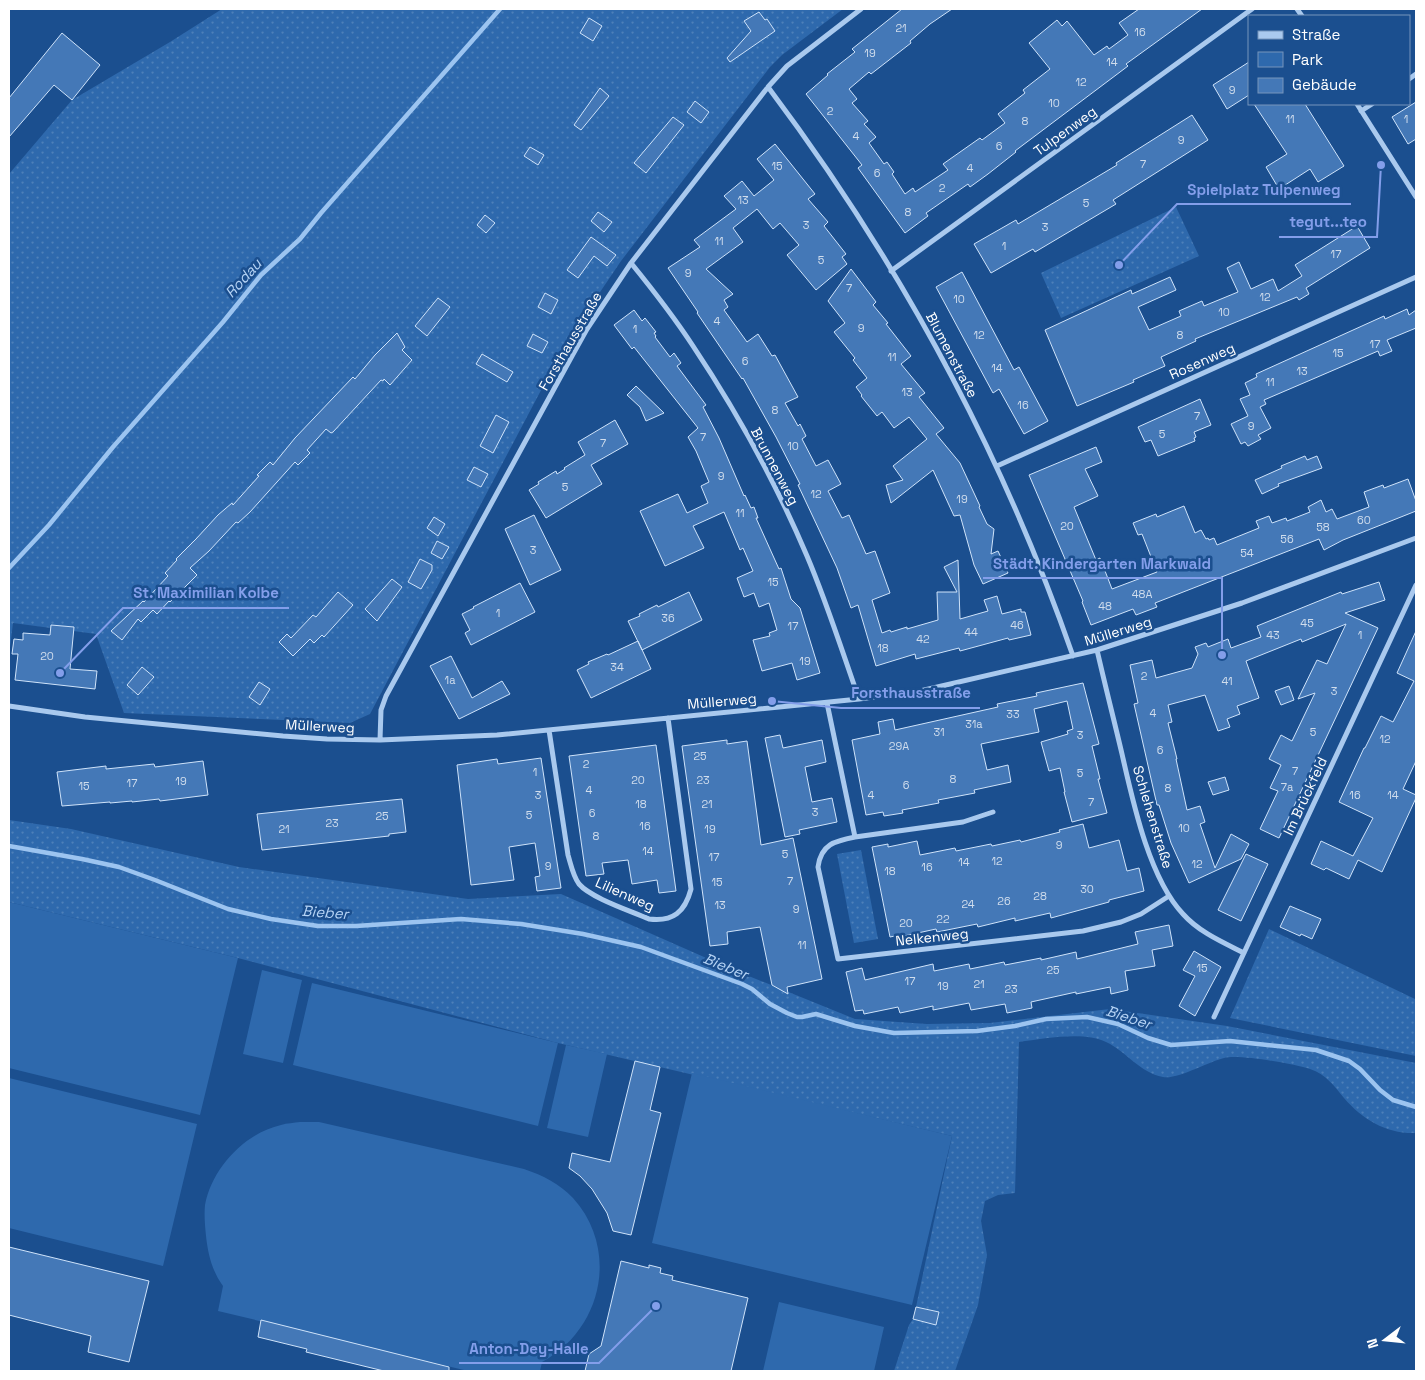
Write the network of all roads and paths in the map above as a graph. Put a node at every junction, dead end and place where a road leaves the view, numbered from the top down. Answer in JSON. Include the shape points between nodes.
{"nodes":[{"id":1,"x":861,"y":9,"type":"edge"},
{"id":2,"x":1252,"y":9,"type":"edge"},
{"id":3,"x":768,"y":87,"type":"junction"},
{"id":4,"x":1358,"y":105,"type":"edge"},
{"id":5,"x":1370,"y":105,"type":"edge"},
{"id":6,"x":1361,"y":111,"type":"junction"},
{"id":7,"x":1416,"y":197,"type":"edge"},
{"id":8,"x":632,"y":263,"type":"junction"},
{"id":9,"x":892,"y":271,"type":"junction"},
{"id":10,"x":1416,"y":277,"type":"edge"},
{"id":11,"x":997,"y":466,"type":"junction"},
{"id":12,"x":1416,"y":538,"type":"edge"},
{"id":13,"x":1416,"y":585,"type":"edge"},
{"id":14,"x":1097,"y":650,"type":"junction"},
{"id":15,"x":1073,"y":656,"type":"junction"},
{"id":16,"x":859,"y":699,"type":"junction"},
{"id":17,"x":827,"y":703,"type":"junction"},
{"id":18,"x":9,"y":706,"type":"edge"},
{"id":19,"x":668,"y":718,"type":"junction"},
{"id":20,"x":549,"y":730,"type":"junction"},
{"id":21,"x":380,"y":740,"type":"junction"},
{"id":22,"x":993,"y":812,"type":"dead end"},
{"id":23,"x":855,"y":838,"type":"junction"},
{"id":24,"x":1169,"y":896,"type":"junction"},
{"id":25,"x":1244,"y":953,"type":"junction"},
{"id":26,"x":1214,"y":1017,"type":"dead end"}],
"edges":[{"from":1,"to":3,"type":"street","name":"Forsthausstraße","via":[[787,66]]},
{"from":2,"to":9,"type":"street","name":"Tulpenweg"},
{"from":3,"to":8,"type":"street","name":"Forsthausstraße"},
{"from":3,"to":9,"type":"street","name":"Blumenstraße","via":[[819,156]]},
{"from":4,"to":6,"type":"street"},
{"from":5,"to":6,"type":"street"},
{"from":6,"to":7,"type":"street"},
{"from":8,"to":16,"type":"street","name":"Brunnenweg","via":[[693,346],[768,475],[807,557]]},
{"from":8,"to":21,"type":"street","name":"Forsthausstraße","via":[[587,330],[386,696],[380,716]]},
{"from":9,"to":11,"type":"street","name":"Blumenstraße","via":[[933,341]]},
{"from":10,"to":11,"type":"street","name":"Rosenweg"},
{"from":11,"to":15,"type":"street","name":"Blumenstraße","via":[[1037,558]]},
{"from":12,"to":14,"type":"street","name":"Müllerweg","via":[[1242,603]]},
{"from":13,"to":25,"type":"street","name":"Im Brückfeld"},
{"from":14,"to":15,"type":"street","name":"Müllerweg"},
{"from":14,"to":24,"type":"street","name":"Schlehenstraße","via":[[1132,798]]},
{"from":15,"to":16,"type":"street","name":"Müllerweg","via":[[920,691]]},
{"from":16,"to":17,"type":"street","name":"Müllerweg"},
{"from":17,"to":19,"type":"street","name":"Müllerweg"},
{"from":17,"to":23,"type":"street"},
{"from":18,"to":21,"type":"street","name":"Müllerweg","via":[[254,733]]},
{"from":19,"to":20,"type":"street","name":"Müllerweg"},
{"from":19,"to":20,"type":"street","name":"Lilienweg","via":[[691,889],[688,900],[677,915],[657,920],[587,891],[578,883],[568,855]]},
{"from":20,"to":21,"type":"street","name":"Müllerweg"},
{"from":22,"to":23,"type":"street","name":"Nelkenweg","via":[[963,822]]},
{"from":23,"to":24,"type":"street","name":"Nelkenweg","via":[[834,842],[819,859],[838,959],[1083,931],[1141,914]]},
{"from":24,"to":25,"type":"street","name":"Schlehenstraße","via":[[1197,927]]},
{"from":25,"to":26,"type":"street","name":"Im Brückfeld"}]}
